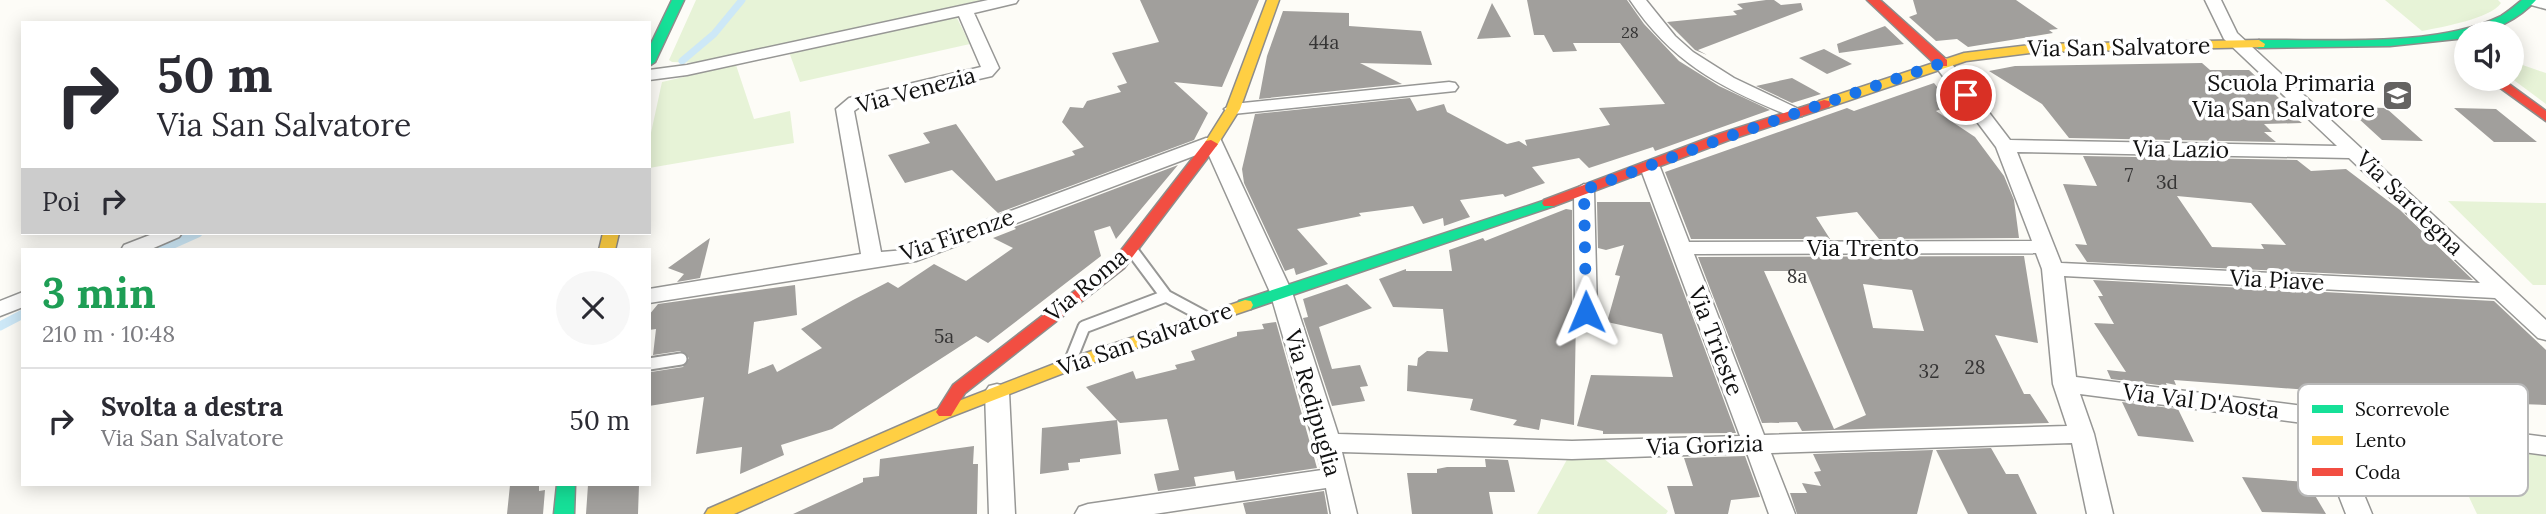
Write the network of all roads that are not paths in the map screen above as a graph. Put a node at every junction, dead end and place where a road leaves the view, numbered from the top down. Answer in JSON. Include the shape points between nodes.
{"nodes":[{"id":1,"x":678,"y":0,"type":"edge"},
{"id":2,"x":1010,"y":0,"type":"edge"},
{"id":3,"x":1273,"y":0,"type":"edge"},
{"id":4,"x":1639,"y":0,"type":"edge"},
{"id":5,"x":1873,"y":0,"type":"edge"},
{"id":6,"x":2213,"y":0,"type":"edge"},
{"id":7,"x":2530,"y":0,"type":"edge"},
{"id":8,"x":2546,"y":4,"type":"edge"},
{"id":9,"x":964,"y":9,"type":"junction"},
{"id":10,"x":2499,"y":21,"type":"edge"},
{"id":11,"x":2454,"y":36,"type":"edge"},
{"id":12,"x":2440,"y":39,"type":"junction"},
{"id":13,"x":2243,"y":45,"type":"junction"},
{"id":14,"x":2454,"y":49,"type":"edge"},
{"id":15,"x":651,"y":58,"type":"edge"},
{"id":16,"x":1942,"y":63,"type":"junction"},
{"id":17,"x":651,"y":75,"type":"edge"},
{"id":18,"x":1449,"y":87,"type":"dead end"},
{"id":19,"x":2510,"y":91,"type":"edge"},
{"id":20,"x":1233,"y":109,"type":"junction"},
{"id":21,"x":1796,"y":112,"type":"junction"},
{"id":22,"x":2546,"y":117,"type":"edge"},
{"id":23,"x":1213,"y":142,"type":"junction"},
{"id":24,"x":2005,"y":146,"type":"junction"},
{"id":25,"x":2357,"y":152,"type":"junction"},
{"id":26,"x":1650,"y":167,"type":"junction"},
{"id":27,"x":1584,"y":190,"type":"junction"},
{"id":28,"x":167,"y":235,"type":"edge"},
{"id":29,"x":2045,"y":247,"type":"junction"},
{"id":30,"x":136,"y":248,"type":"edge"},
{"id":31,"x":1681,"y":248,"type":"junction"},
{"id":32,"x":1131,"y":249,"type":"junction"},
{"id":33,"x":872,"y":259,"type":"junction"},
{"id":34,"x":2053,"y":269,"type":"junction"},
{"id":35,"x":2501,"y":291,"type":"junction"},
{"id":36,"x":1280,"y":292,"type":"junction"},
{"id":37,"x":651,"y":296,"type":"edge"},
{"id":38,"x":1166,"y":296,"type":"junction"},
{"id":39,"x":21,"y":300,"type":"edge"},
{"id":40,"x":0,"y":309,"type":"edge"},
{"id":41,"x":1586,"y":312,"type":"dead end"},
{"id":42,"x":1207,"y":318,"type":"junction"},
{"id":43,"x":2546,"y":333,"type":"edge"},
{"id":44,"x":681,"y":359,"type":"dead end"},
{"id":45,"x":651,"y":364,"type":"edge"},
{"id":46,"x":1068,"y":365,"type":"junction"},
{"id":47,"x":2065,"y":384,"type":"junction"},
{"id":48,"x":997,"y":392,"type":"junction"},
{"id":49,"x":944,"y":413,"type":"junction"},
{"id":50,"x":2298,"y":413,"type":"edge"},
{"id":51,"x":2082,"y":434,"type":"junction"},
{"id":52,"x":1328,"y":443,"type":"junction"},
{"id":53,"x":1755,"y":443,"type":"junction"},
{"id":54,"x":2528,"y":444,"type":"edge"},
{"id":55,"x":2546,"y":446,"type":"edge"},
{"id":56,"x":1334,"y":478,"type":"junction"},
{"id":57,"x":566,"y":486,"type":"edge"},
{"id":58,"x":2352,"y":496,"type":"edge"},
{"id":59,"x":564,"y":514,"type":"edge"},
{"id":60,"x":715,"y":514,"type":"edge"},
{"id":61,"x":1002,"y":514,"type":"edge"},
{"id":62,"x":1088,"y":514,"type":"edge"},
{"id":63,"x":1344,"y":514,"type":"edge"},
{"id":64,"x":1783,"y":514,"type":"edge"},
{"id":65,"x":2100,"y":514,"type":"edge"},
{"id":66,"x":2359,"y":514,"type":"edge"}],
"edges":[{"from":1,"to":15,"type":"street"},
{"from":2,"to":9,"type":"street"},
{"from":3,"to":20,"type":"street","name":"Via Roma"},
{"from":4,"to":21,"type":"street","via":[[1660,32],[1692,62],[1741,90]]},
{"from":5,"to":16,"type":"street"},
{"from":6,"to":13,"type":"street","name":"Via Sardegna","via":[[2230,35]]},
{"from":7,"to":8,"type":"street"},
{"from":7,"to":10,"type":"street","name":"Via San Salvatore"},
{"from":9,"to":17,"type":"street"},
{"from":9,"to":33,"type":"street","name":"Via Venezia","via":[[990,68],[986,72],[855,102],[845,109]]},
{"from":11,"to":12,"type":"street","name":"Via San Salvatore"},
{"from":12,"to":13,"type":"street","name":"Via San Salvatore"},
{"from":12,"to":14,"type":"street"},
{"from":13,"to":16,"type":"street","name":"Via San Salvatore","via":[[1996,51]]},
{"from":13,"to":25,"type":"street","name":"Via Sardegna"},
{"from":16,"to":21,"type":"street","name":"Via San Salvatore"},
{"from":16,"to":24,"type":"street"},
{"from":18,"to":20,"type":"street"},
{"from":19,"to":22,"type":"street"},
{"from":20,"to":23,"type":"street","name":"Via Roma"},
{"from":21,"to":26,"type":"street","name":"Via San Salvatore"},
{"from":23,"to":32,"type":"street","name":"Via Roma"},
{"from":23,"to":33,"type":"street","name":"Via Firenze","via":[[909,256]]},
{"from":23,"to":36,"type":"street"},
{"from":24,"to":25,"type":"street","name":"Via Lazio"},
{"from":24,"to":29,"type":"street"},
{"from":25,"to":35,"type":"street","name":"Via Sardegna"},
{"from":26,"to":27,"type":"street","name":"Via San Salvatore"},
{"from":26,"to":31,"type":"street","name":"Via Trieste"},
{"from":27,"to":36,"type":"street","name":"Via San Salvatore"},
{"from":27,"to":41,"type":"street"},
{"from":28,"to":30,"type":"street"},
{"from":29,"to":31,"type":"street","name":"Via Trento"},
{"from":29,"to":34,"type":"street"},
{"from":31,"to":53,"type":"street","name":"Via Trieste"},
{"from":32,"to":38,"type":"lane"},
{"from":32,"to":49,"type":"street","name":"Via Roma","via":[[1118,265],[959,389]]},
{"from":33,"to":37,"type":"street","name":"Via Firenze"},
{"from":34,"to":35,"type":"street","name":"Via Piave"},
{"from":34,"to":47,"type":"street"},
{"from":35,"to":43,"type":"street","name":"Via Sardegna"},
{"from":36,"to":42,"type":"street","name":"Via San Salvatore"},
{"from":36,"to":52,"type":"street","name":"Via Redipuglia"},
{"from":38,"to":42,"type":"lane"},
{"from":38,"to":46,"type":"lane","via":[[1084,327]]},
{"from":39,"to":40,"type":"street"},
{"from":42,"to":46,"type":"street","name":"Via San Salvatore"},
{"from":44,"to":45,"type":"lane"},
{"from":46,"to":48,"type":"street","name":"Via San Salvatore"},
{"from":47,"to":50,"type":"street","name":"Via Val D'Aosta"},
{"from":47,"to":51,"type":"street"},
{"from":48,"to":49,"type":"street","name":"Via San Salvatore"},
{"from":48,"to":61,"type":"street"},
{"from":49,"to":60,"type":"street","name":"Via San Salvatore"},
{"from":51,"to":53,"type":"street","name":"Via Gorizia"},
{"from":51,"to":65,"type":"street"},
{"from":52,"to":53,"type":"street","name":"Via Gorizia","via":[[1572,450]]},
{"from":52,"to":56,"type":"street","name":"Via Redipuglia"},
{"from":53,"to":64,"type":"street","name":"Via Trieste"},
{"from":54,"to":55,"type":"street","name":"Via Val D'Aosta"},
{"from":56,"to":62,"type":"street"},
{"from":56,"to":63,"type":"street","name":"Via Redipuglia"},
{"from":57,"to":59,"type":"street"},
{"from":58,"to":66,"type":"street"}]}
